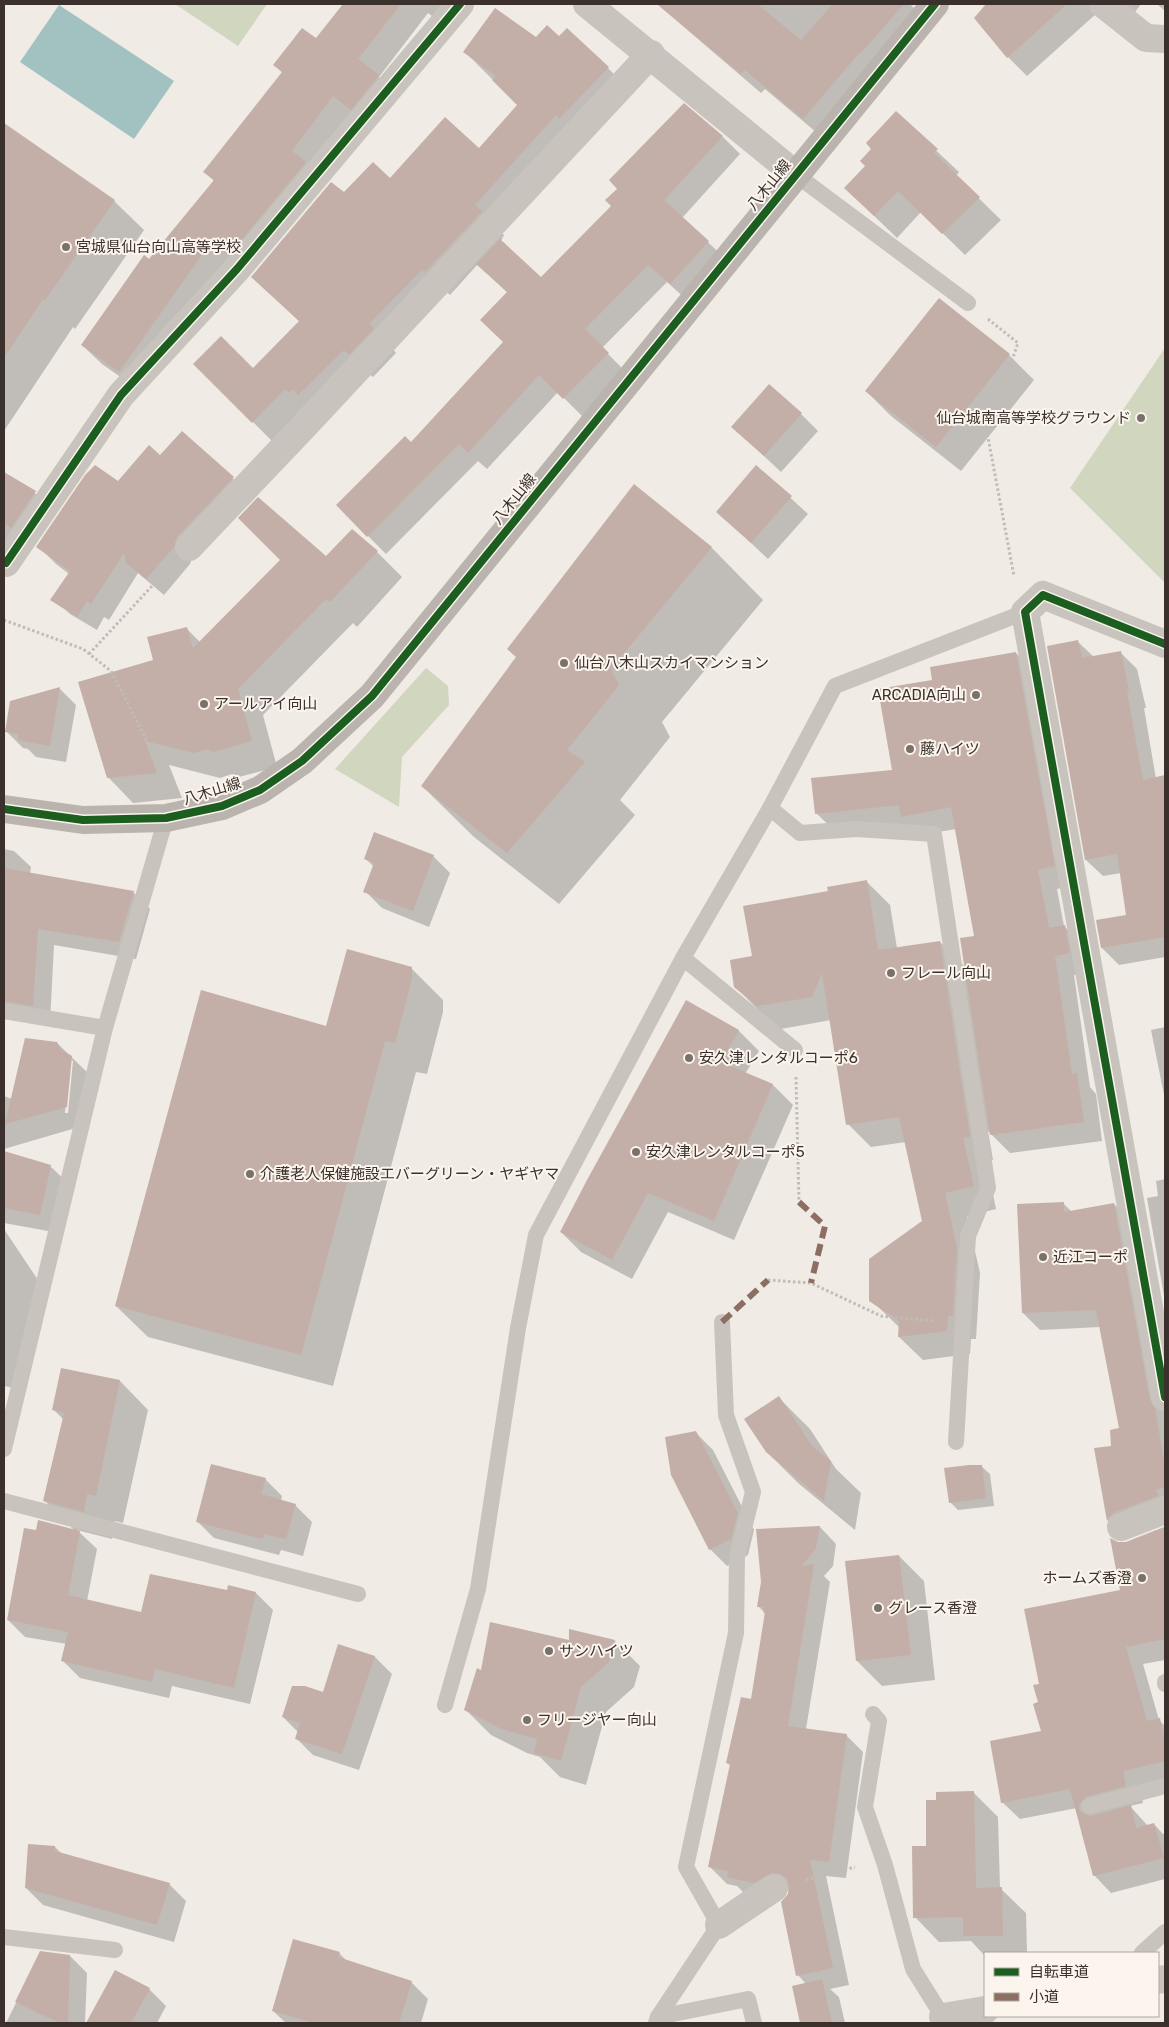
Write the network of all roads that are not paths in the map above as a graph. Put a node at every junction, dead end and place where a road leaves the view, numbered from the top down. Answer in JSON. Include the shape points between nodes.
{"nodes":[{"id":1,"x":460,"y":4,"type":"edge"},
{"id":2,"x":587,"y":4,"type":"edge"},
{"id":3,"x":935,"y":4,"type":"edge"},
{"id":4,"x":1103,"y":4,"type":"edge"},
{"id":5,"x":1165,"y":39,"type":"edge"},
{"id":6,"x":651,"y":54,"type":"junction"},
{"id":7,"x":795,"y":174,"type":"junction"},
{"id":8,"x":968,"y":303,"type":"road end"},
{"id":9,"x":189,"y":547,"type":"road end"},
{"id":10,"x":6,"y":563,"type":"dead end"},
{"id":11,"x":1034,"y":604,"type":"junction"},
{"id":12,"x":1165,"y":644,"type":"edge"},
{"id":13,"x":770,"y":808,"type":"junction"},
{"id":14,"x":4,"y":809,"type":"edge"},
{"id":15,"x":175,"y":816,"type":"junction"},
{"id":16,"x":683,"y":958,"type":"junction"},
{"id":17,"x":4,"y":1011,"type":"edge"},
{"id":18,"x":105,"y":1028,"type":"junction"},
{"id":19,"x":795,"y":1050,"type":"road end"},
{"id":20,"x":722,"y":1322,"type":"dead end"},
{"id":21,"x":1165,"y":1397,"type":"edge"},
{"id":22,"x":7,"y":1422,"type":"edge"},
{"id":23,"x":956,"y":1442,"type":"dead end"},
{"id":24,"x":4,"y":1449,"type":"edge"},
{"id":25,"x":4,"y":1501,"type":"edge"},
{"id":26,"x":1165,"y":1510,"type":"edge"},
{"id":27,"x":1121,"y":1527,"type":"dead end"},
{"id":28,"x":358,"y":1594,"type":"dead end"},
{"id":29,"x":445,"y":1705,"type":"dead end"},
{"id":30,"x":873,"y":1714,"type":"dead end"},
{"id":31,"x":1165,"y":1786,"type":"edge"},
{"id":32,"x":1089,"y":1806,"type":"dead end"},
{"id":33,"x":774,"y":1888,"type":"road end"},
{"id":34,"x":719,"y":1925,"type":"junction"},
{"id":35,"x":1165,"y":1932,"type":"edge"},
{"id":36,"x":4,"y":1937,"type":"edge"},
{"id":37,"x":115,"y":1950,"type":"dead end"},
{"id":38,"x":1143,"y":1952,"type":"edge"},
{"id":39,"x":984,"y":2010,"type":"edge"},
{"id":40,"x":943,"y":2017,"type":"joint"},
{"id":41,"x":657,"y":2020,"type":"edge"},
{"id":42,"x":754,"y":2023,"type":"edge"}],
"edges":[{"from":1,"to":10,"type":"street","via":[[237,269],[121,395]]},
{"from":2,"to":6,"type":"street"},
{"from":3,"to":7,"type":"street","name":"八木山線"},
{"from":4,"to":5,"type":"street","via":[[1146,38]]},
{"from":6,"to":7,"type":"street"},
{"from":6,"to":9,"type":"street"},
{"from":7,"to":8,"type":"lane"},
{"from":7,"to":15,"type":"street","name":"八木山線","via":[[372,696],[302,761],[260,790],[222,806]]},
{"from":11,"to":12,"type":"street"},
{"from":11,"to":13,"type":"lane","via":[[835,686]]},
{"from":11,"to":21,"type":"street"},
{"from":13,"to":16,"type":"lane"},
{"from":13,"to":23,"type":"lane","via":[[800,833],[856,830],[934,834],[988,1188],[968,1236]]},
{"from":14,"to":15,"type":"street","name":"八木山線","via":[[82,820]]},
{"from":15,"to":18,"type":"lane"},
{"from":16,"to":19,"type":"lane"},
{"from":16,"to":29,"type":"lane","via":[[536,1235],[518,1328],[478,1589]]},
{"from":17,"to":18,"type":"lane"},
{"from":18,"to":22,"type":"lane"},
{"from":20,"to":34,"type":"lane","via":[[726,1415],[753,1492],[737,1557],[736,1633],[686,1866]]},
{"from":22,"to":24,"type":"lane"},
{"from":25,"to":28,"type":"lane"},
{"from":26,"to":27,"type":"street"},
{"from":30,"to":40,"type":"lane","via":[[879,1720],[865,1807],[885,1865],[913,1970]]},
{"from":31,"to":32,"type":"lane"},
{"from":33,"to":34,"type":"street"},
{"from":34,"to":41,"type":"lane"},
{"from":35,"to":38,"type":"lane"},
{"from":36,"to":37,"type":"lane"},
{"from":39,"to":40,"type":"street"},
{"from":41,"to":42,"type":"lane","via":[[748,1999]]}]}
